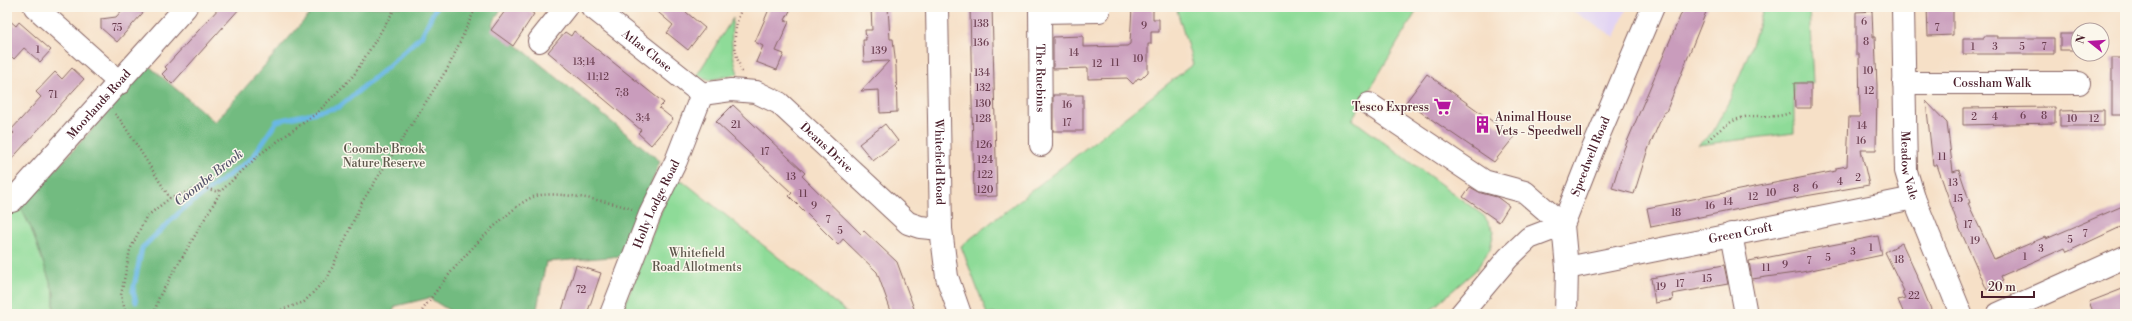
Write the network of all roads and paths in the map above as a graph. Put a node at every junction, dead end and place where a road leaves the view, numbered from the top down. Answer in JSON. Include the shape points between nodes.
{"nodes":[{"id":1,"x":35,"y":7,"type":"edge"},
{"id":2,"x":186,"y":7,"type":"edge"},
{"id":3,"x":396,"y":7,"type":"edge"},
{"id":4,"x":476,"y":7,"type":"edge"},
{"id":5,"x":566,"y":7,"type":"edge"},
{"id":6,"x":592,"y":7,"type":"edge"},
{"id":7,"x":742,"y":7,"type":"edge"},
{"id":8,"x":937,"y":7,"type":"edge"},
{"id":9,"x":1653,"y":7,"type":"edge"},
{"id":10,"x":1903,"y":7,"type":"edge"},
{"id":11,"x":1040,"y":9,"type":"edge"},
{"id":12,"x":1099,"y":11,"type":"dead end"},
{"id":13,"x":539,"y":41,"type":"dead end"},
{"id":14,"x":2079,"y":82,"type":"dead end"},
{"id":15,"x":120,"y":83,"type":"junction"},
{"id":16,"x":1904,"y":83,"type":"junction"},
{"id":17,"x":756,"y":92,"type":"junction"},
{"id":18,"x":702,"y":94,"type":"junction"},
{"id":19,"x":102,"y":101,"type":"junction"},
{"id":20,"x":1369,"y":104,"type":"dead end"},
{"id":21,"x":1792,"y":112,"type":"dead end"},
{"id":22,"x":1708,"y":140,"type":"dead end"},
{"id":23,"x":1041,"y":145,"type":"dead end"},
{"id":24,"x":222,"y":190,"type":"junction"},
{"id":25,"x":170,"y":198,"type":"junction"},
{"id":26,"x":1914,"y":198,"type":"junction"},
{"id":27,"x":12,"y":201,"type":"dead end"},
{"id":28,"x":650,"y":214,"type":"junction"},
{"id":29,"x":1563,"y":226,"type":"junction"},
{"id":30,"x":941,"y":228,"type":"junction"},
{"id":31,"x":1731,"y":234,"type":"junction"},
{"id":32,"x":2125,"y":258,"type":"edge"},
{"id":33,"x":1567,"y":268,"type":"junction"},
{"id":34,"x":126,"y":314,"type":"edge"},
{"id":35,"x":154,"y":314,"type":"edge"},
{"id":36,"x":270,"y":314,"type":"edge"},
{"id":37,"x":420,"y":314,"type":"edge"},
{"id":38,"x":611,"y":314,"type":"edge"},
{"id":39,"x":960,"y":314,"type":"edge"},
{"id":40,"x":1460,"y":314,"type":"edge"},
{"id":41,"x":1566,"y":314,"type":"edge"},
{"id":42,"x":1746,"y":314,"type":"edge"},
{"id":43,"x":1961,"y":314,"type":"edge"},
{"id":44,"x":1998,"y":314,"type":"edge"}],
"edges":[{"from":1,"to":15,"type":"street"},
{"from":2,"to":15,"type":"street","name":"Moorlands Road"},
{"from":3,"to":24,"type":"path","via":[[354,75],[317,113],[260,154]]},
{"from":4,"to":36,"type":"path","via":[[449,66],[362,202],[328,277],[304,302]]},
{"from":5,"to":13,"type":"street"},
{"from":6,"to":18,"type":"street","name":"Atlas Close"},
{"from":7,"to":17,"type":"path","via":[[734,30],[736,57],[743,77]]},
{"from":8,"to":30,"type":"street","name":"Whitefield Road"},
{"from":9,"to":29,"type":"street","name":"Speedwell Road"},
{"from":10,"to":16,"type":"street","name":"Meadow Vale"},
{"from":11,"to":12,"type":"street","name":"The Ruebins"},
{"from":11,"to":23,"type":"street","name":"The Ruebins"},
{"from":14,"to":16,"type":"street","name":"Cossham Walk"},
{"from":15,"to":19,"type":"street","name":"Moorlands Road"},
{"from":16,"to":26,"type":"street","name":"Meadow Vale","via":[[1906,171]]},
{"from":17,"to":18,"type":"street","name":"Deans Drive","via":[[731,90]]},
{"from":17,"to":30,"type":"street","name":"Deans Drive","via":[[779,103],[908,223],[920,227]]},
{"from":18,"to":28,"type":"street","name":"Holly Lodge Road","via":[[676,161]]},
{"from":19,"to":25,"type":"path","via":[[122,122]]},
{"from":19,"to":27,"type":"street","name":"Moorlands Road"},
{"from":20,"to":29,"type":"street","via":[[1484,181],[1525,192]]},
{"from":21,"to":22,"type":"path","via":[[1780,117],[1746,117],[1736,120],[1724,125]]},
{"from":24,"to":25,"type":"path","via":[[201,187]]},
{"from":24,"to":35,"type":"path","via":[[159,296]]},
{"from":25,"to":34,"type":"path","via":[[146,216],[130,250],[121,295]]},
{"from":26,"to":31,"type":"street","name":"Green Croft"},
{"from":26,"to":43,"type":"street","name":"Meadow Vale"},
{"from":28,"to":37,"type":"path","via":[[614,203],[557,195],[534,196],[491,229],[440,283]]},
{"from":28,"to":38,"type":"street","name":"Holly Lodge Road"},
{"from":29,"to":33,"type":"street","name":"Speedwell Road"},
{"from":29,"to":40,"type":"street","via":[[1529,238],[1508,258]]},
{"from":30,"to":39,"type":"street","name":"Whitefield Road","via":[[947,277]]},
{"from":31,"to":33,"type":"street","name":"Green Croft"},
{"from":31,"to":42,"type":"street"},
{"from":32,"to":44,"type":"street"},
{"from":33,"to":41,"type":"street","name":"Speedwell Road"}]}
